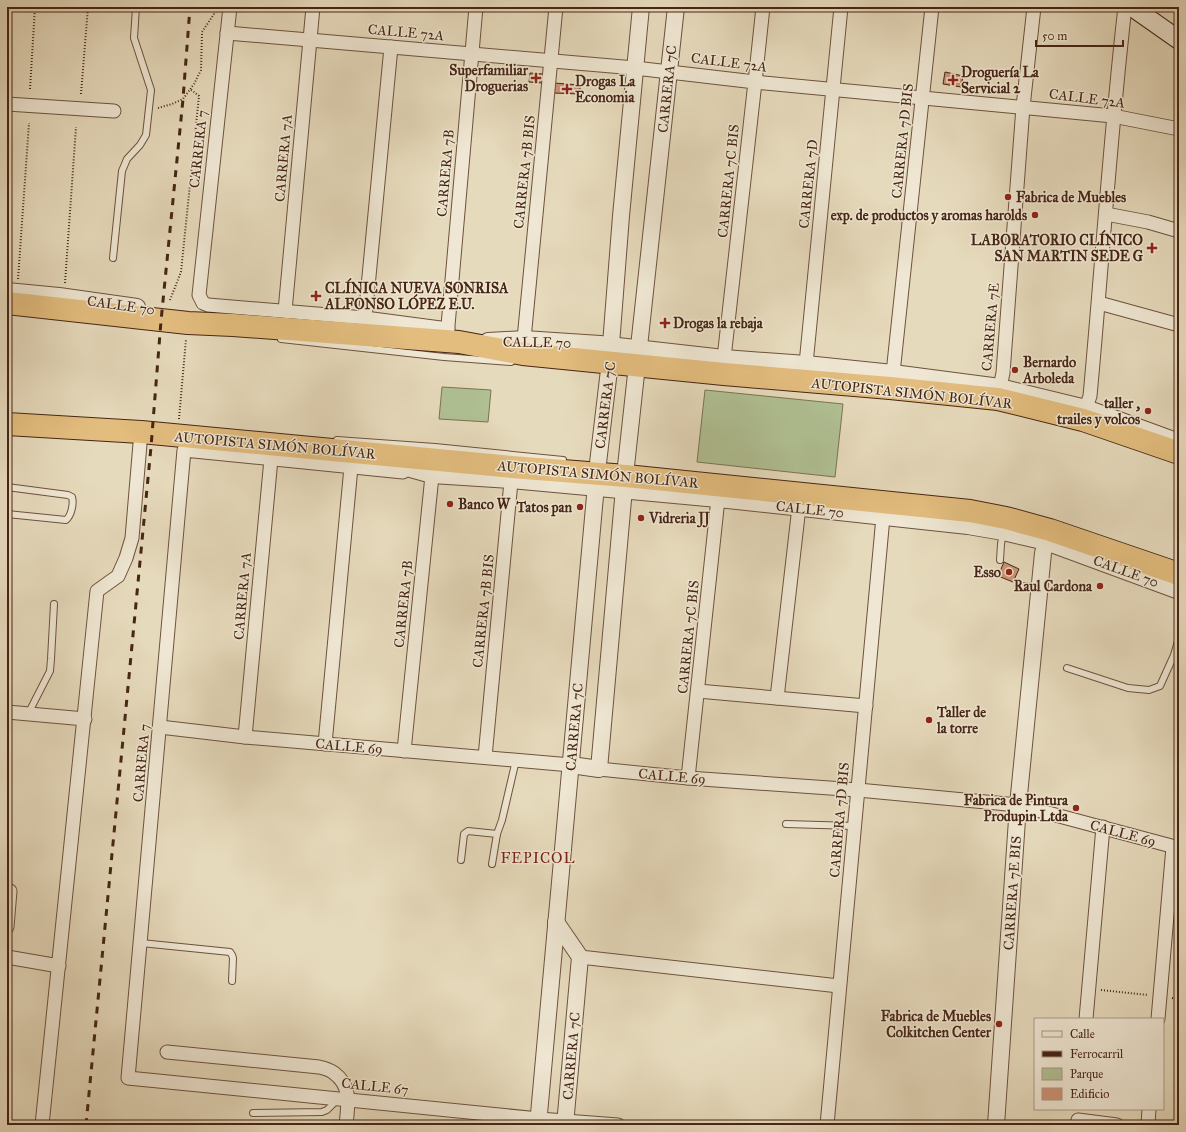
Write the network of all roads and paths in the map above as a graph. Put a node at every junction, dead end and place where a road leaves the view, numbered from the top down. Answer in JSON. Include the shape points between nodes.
{"nodes":[{"id":1,"x":35,"y":7,"type":"edge"},
{"id":2,"x":88,"y":7,"type":"edge"},
{"id":3,"x":136,"y":7,"type":"edge"},
{"id":4,"x":313,"y":7,"type":"edge"},
{"id":5,"x":476,"y":7,"type":"edge"},
{"id":6,"x":556,"y":7,"type":"edge"},
{"id":7,"x":641,"y":7,"type":"edge"},
{"id":8,"x":676,"y":7,"type":"edge"},
{"id":9,"x":763,"y":7,"type":"edge"},
{"id":10,"x":841,"y":7,"type":"edge"},
{"id":11,"x":932,"y":7,"type":"edge"},
{"id":12,"x":1034,"y":7,"type":"edge"},
{"id":13,"x":1125,"y":7,"type":"edge"},
{"id":14,"x":1132,"y":7,"type":"edge"},
{"id":15,"x":226,"y":9,"type":"edge"},
{"id":16,"x":227,"y":33,"type":"junction"},
{"id":17,"x":310,"y":40,"type":"junction"},
{"id":18,"x":1179,"y":40,"type":"edge"},
{"id":19,"x":390,"y":47,"type":"junction"},
{"id":20,"x":471,"y":54,"type":"junction"},
{"id":21,"x":551,"y":61,"type":"junction"},
{"id":22,"x":635,"y":68,"type":"junction"},
{"id":23,"x":669,"y":72,"type":"junction"},
{"id":24,"x":756,"y":82,"type":"junction"},
{"id":25,"x":30,"y":89,"type":"dead end"},
{"id":26,"x":833,"y":89,"type":"junction"},
{"id":27,"x":190,"y":90,"type":"junction"},
{"id":28,"x":81,"y":94,"type":"dead end"},
{"id":29,"x":922,"y":98,"type":"junction"},
{"id":30,"x":7,"y":104,"type":"edge"},
{"id":31,"x":1023,"y":107,"type":"junction"},
{"id":32,"x":149,"y":108,"type":"junction"},
{"id":33,"x":114,"y":111,"type":"dead end"},
{"id":34,"x":1113,"y":116,"type":"junction"},
{"id":35,"x":29,"y":123,"type":"dead end"},
{"id":36,"x":76,"y":127,"type":"dead end"},
{"id":37,"x":1179,"y":129,"type":"edge"},
{"id":38,"x":1106,"y":214,"type":"junction"},
{"id":39,"x":1179,"y":231,"type":"edge"},
{"id":40,"x":113,"y":258,"type":"dead end"},
{"id":41,"x":65,"y":285,"type":"dead end"},
{"id":42,"x":12,"y":286,"type":"edge"},
{"id":43,"x":170,"y":300,"type":"dead end"},
{"id":44,"x":7,"y":303,"type":"edge"},
{"id":45,"x":1099,"y":303,"type":"junction"},
{"id":46,"x":285,"y":311,"type":"junction"},
{"id":47,"x":365,"y":318,"type":"junction"},
{"id":48,"x":233,"y":325,"type":"junction"},
{"id":49,"x":1179,"y":325,"type":"edge"},
{"id":50,"x":451,"y":337,"type":"junction"},
{"id":51,"x":186,"y":338,"type":"dead end"},
{"id":52,"x":273,"y":339,"type":"dead end"},
{"id":53,"x":524,"y":339,"type":"junction"},
{"id":54,"x":724,"y":358,"type":"junction"},
{"id":55,"x":521,"y":363,"type":"dead end"},
{"id":56,"x":610,"y":363,"type":"junction"},
{"id":57,"x":806,"y":364,"type":"junction"},
{"id":58,"x":637,"y":366,"type":"junction"},
{"id":59,"x":839,"y":367,"type":"joint"},
{"id":60,"x":781,"y":379,"type":"junction"},
{"id":61,"x":892,"y":381,"type":"junction"},
{"id":62,"x":1000,"y":387,"type":"junction"},
{"id":63,"x":1086,"y":408,"type":"junction"},
{"id":64,"x":179,"y":419,"type":"dead end"},
{"id":65,"x":7,"y":424,"type":"edge"},
{"id":66,"x":140,"y":432,"type":"junction"},
{"id":67,"x":330,"y":440,"type":"dead end"},
{"id":68,"x":1179,"y":442,"type":"edge"},
{"id":69,"x":1179,"y":453,"type":"edge"},
{"id":70,"x":271,"y":459,"type":"junction"},
{"id":71,"x":352,"y":460,"type":"junction"},
{"id":72,"x":570,"y":461,"type":"dead end"},
{"id":73,"x":433,"y":467,"type":"junction"},
{"id":74,"x":598,"y":470,"type":"junction"},
{"id":75,"x":626,"y":473,"type":"junction"},
{"id":76,"x":512,"y":474,"type":"junction"},
{"id":77,"x":7,"y":487,"type":"edge"},
{"id":78,"x":878,"y":495,"type":"dead end"},
{"id":79,"x":828,"y":496,"type":"junction"},
{"id":80,"x":909,"y":498,"type":"dead end"},
{"id":81,"x":718,"y":499,"type":"junction"},
{"id":82,"x":856,"y":500,"type":"junction"},
{"id":83,"x":799,"y":507,"type":"junction"},
{"id":84,"x":7,"y":514,"type":"edge"},
{"id":85,"x":884,"y":517,"type":"junction"},
{"id":86,"x":1003,"y":532,"type":"junction"},
{"id":87,"x":1046,"y":542,"type":"junction"},
{"id":88,"x":1000,"y":560,"type":"dead end"},
{"id":89,"x":1179,"y":574,"type":"edge"},
{"id":90,"x":1018,"y":586,"type":"dead end"},
{"id":91,"x":1039,"y":587,"type":"junction"},
{"id":92,"x":1179,"y":591,"type":"edge"},
{"id":93,"x":54,"y":604,"type":"dead end"},
{"id":94,"x":1179,"y":638,"type":"edge"},
{"id":95,"x":1176,"y":656,"type":"edge"},
{"id":96,"x":1067,"y":668,"type":"dead end"},
{"id":97,"x":698,"y":691,"type":"junction"},
{"id":98,"x":777,"y":698,"type":"junction"},
{"id":99,"x":866,"y":706,"type":"junction"},
{"id":100,"x":7,"y":712,"type":"edge"},
{"id":101,"x":28,"y":714,"type":"junction"},
{"id":102,"x":84,"y":719,"type":"junction"},
{"id":103,"x":160,"y":727,"type":"junction"},
{"id":104,"x":245,"y":737,"type":"junction"},
{"id":105,"x":325,"y":744,"type":"junction"},
{"id":106,"x":404,"y":751,"type":"junction"},
{"id":107,"x":485,"y":757,"type":"junction"},
{"id":108,"x":516,"y":760,"type":"junction"},
{"id":109,"x":570,"y":765,"type":"junction"},
{"id":110,"x":598,"y":769,"type":"junction"},
{"id":111,"x":688,"y":778,"type":"junction"},
{"id":112,"x":858,"y":790,"type":"junction"},
{"id":113,"x":1018,"y":805,"type":"junction"},
{"id":114,"x":786,"y":824,"type":"dead end"},
{"id":115,"x":854,"y":826,"type":"junction"},
{"id":116,"x":1103,"y":827,"type":"junction"},
{"id":117,"x":497,"y":834,"type":"junction"},
{"id":118,"x":1176,"y":848,"type":"edge"},
{"id":119,"x":461,"y":860,"type":"dead end"},
{"id":120,"x":492,"y":864,"type":"dead end"},
{"id":121,"x":9,"y":891,"type":"edge"},
{"id":122,"x":556,"y":922,"type":"junction"},
{"id":123,"x":7,"y":927,"type":"edge"},
{"id":124,"x":141,"y":943,"type":"junction"},
{"id":125,"x":7,"y":957,"type":"edge"},
{"id":126,"x":580,"y":958,"type":"junction"},
{"id":127,"x":59,"y":966,"type":"junction"},
{"id":128,"x":232,"y":981,"type":"dead end"},
{"id":129,"x":839,"y":986,"type":"junction"},
{"id":130,"x":1089,"y":988,"type":"junction"},
{"id":131,"x":1160,"y":997,"type":"junction"},
{"id":132,"x":1179,"y":999,"type":"edge"},
{"id":133,"x":1086,"y":1018,"type":"edge"},
{"id":134,"x":1158,"y":1018,"type":"edge"},
{"id":135,"x":167,"y":1052,"type":"dead end"},
{"id":136,"x":128,"y":1078,"type":"joint"},
{"id":137,"x":343,"y":1099,"type":"junction"},
{"id":138,"x":1149,"y":1110,"type":"edge"},
{"id":139,"x":253,"y":1114,"type":"dead end"},
{"id":140,"x":1078,"y":1118,"type":"edge"},
{"id":141,"x":538,"y":1122,"type":"edge"},
{"id":142,"x":565,"y":1123,"type":"edge"},
{"id":143,"x":42,"y":1125,"type":"edge"},
{"id":144,"x":346,"y":1125,"type":"edge"},
{"id":145,"x":611,"y":1125,"type":"edge"},
{"id":146,"x":827,"y":1125,"type":"edge"},
{"id":147,"x":996,"y":1125,"type":"edge"},
{"id":148,"x":1117,"y":1125,"type":"edge"},
{"id":149,"x":1148,"y":1125,"type":"edge"}],
"edges":[{"from":1,"to":25,"type":"path"},
{"from":2,"to":28,"type":"path"},
{"from":3,"to":32,"type":"lane","via":[[134,38],[151,90]]},
{"from":4,"to":17,"type":"street","name":"CARRERA 7A"},
{"from":5,"to":20,"type":"street","name":"CARRERA 7B"},
{"from":6,"to":21,"type":"street","name":"CARRERA 7B BIS"},
{"from":7,"to":22,"type":"street","name":"CARRERA 7C"},
{"from":8,"to":23,"type":"street","name":"CARRERA 7C"},
{"from":9,"to":24,"type":"street","name":"CARRERA 7C BIS"},
{"from":10,"to":26,"type":"street","name":"CARRERA 7D"},
{"from":11,"to":29,"type":"street","name":"CARRERA 7D BIS"},
{"from":12,"to":31,"type":"street","name":"CARRERA 7E"},
{"from":13,"to":34,"type":"street"},
{"from":14,"to":18,"type":"main road"},
{"from":15,"to":16,"type":"street","name":"CARRERA 7"},
{"from":15,"to":27,"type":"path","via":[[216,11],[202,32],[201,70]]},
{"from":16,"to":17,"type":"street","name":"CALLE 72A"},
{"from":16,"to":46,"type":"street","name":"CARRERA 7","via":[[198,295],[203,303],[208,305]]},
{"from":17,"to":19,"type":"street","name":"CALLE 72A"},
{"from":17,"to":46,"type":"street","name":"CARRERA 7A"},
{"from":19,"to":20,"type":"street","name":"CALLE 72A"},
{"from":19,"to":47,"type":"street"},
{"from":20,"to":21,"type":"street","name":"CALLE 72A"},
{"from":20,"to":50,"type":"street","name":"CARRERA 7B"},
{"from":21,"to":22,"type":"street","name":"CALLE 72A"},
{"from":21,"to":53,"type":"street","name":"CARRERA 7B BIS"},
{"from":22,"to":23,"type":"street","name":"CALLE 72A"},
{"from":22,"to":56,"type":"street","name":"CARRERA 7C"},
{"from":23,"to":24,"type":"street","name":"CALLE 72A"},
{"from":23,"to":58,"type":"street","name":"CARRERA 7C"},
{"from":24,"to":26,"type":"street","name":"CALLE 72A"},
{"from":24,"to":54,"type":"street","name":"CARRERA 7C BIS"},
{"from":26,"to":29,"type":"street","name":"CALLE 72A"},
{"from":26,"to":57,"type":"street","name":"CARRERA 7D"},
{"from":27,"to":32,"type":"path","via":[[182,99],[172,104],[155,109]]},
{"from":27,"to":43,"type":"path","via":[[200,96],[181,272]]},
{"from":29,"to":31,"type":"street","name":"CALLE 72A"},
{"from":29,"to":61,"type":"street","name":"CARRERA 7D BIS"},
{"from":30,"to":33,"type":"street"},
{"from":31,"to":34,"type":"street","name":"CALLE 72A"},
{"from":31,"to":62,"type":"street","name":"CARRERA 7E"},
{"from":32,"to":40,"type":"lane","via":[[146,135],[127,159],[122,171]]},
{"from":34,"to":37,"type":"street","name":"CALLE 72A"},
{"from":34,"to":38,"type":"street"},
{"from":35,"to":42,"type":"path"},
{"from":36,"to":41,"type":"path"},
{"from":38,"to":39,"type":"street"},
{"from":38,"to":45,"type":"street"},
{"from":42,"to":48,"type":"street","name":"CALLE 70","via":[[59,296],[189,314]]},
{"from":44,"to":48,"type":"highway","via":[[161,321]]},
{"from":45,"to":49,"type":"street"},
{"from":45,"to":63,"type":"street","via":[[1090,396]]},
{"from":46,"to":47,"type":"street"},
{"from":47,"to":50,"type":"street"},
{"from":48,"to":50,"type":"highway"},
{"from":50,"to":53,"type":"street","name":"CALLE 70"},
{"from":50,"to":56,"type":"highway","via":[[522,354]]},
{"from":51,"to":64,"type":"path"},
{"from":52,"to":55,"type":"lane"},
{"from":53,"to":56,"type":"street","name":"CALLE 70"},
{"from":54,"to":57,"type":"street","name":"CALLE 70"},
{"from":54,"to":58,"type":"street","name":"CALLE 70"},
{"from":56,"to":58,"type":"highway","name":"CALLE 70"},
{"from":56,"to":74,"type":"street","name":"CARRERA 7C"},
{"from":57,"to":59,"type":"street","name":"CALLE 70"},
{"from":57,"to":60,"type":"highway"},
{"from":58,"to":60,"type":"highway","name":"AUTOPISTA SIMÓN BOLÍVAR"},
{"from":58,"to":75,"type":"street","name":"CARRERA 7C"},
{"from":59,"to":61,"type":"highway"},
{"from":60,"to":61,"type":"highway","name":"AUTOPISTA SIMÓN BOLÍVAR"},
{"from":61,"to":62,"type":"street"},
{"from":61,"to":69,"type":"highway","name":"AUTOPISTA SIMÓN BOLÍVAR","via":[[998,399],[1083,420]]},
{"from":62,"to":63,"type":"street"},
{"from":63,"to":68,"type":"street"},
{"from":65,"to":66,"type":"highway","name":"AUTOPISTA SIMÓN BOLÍVAR"},
{"from":66,"to":71,"type":"highway","name":"AUTOPISTA SIMÓN BOLÍVAR"},
{"from":66,"to":102,"type":"street","via":[[132,538],[118,576],[98,591]]},
{"from":67,"to":72,"type":"lane","via":[[354,440]]},
{"from":70,"to":71,"type":"street"},
{"from":70,"to":103,"type":"street","name":"CARRERA 7","via":[[184,450]]},
{"from":70,"to":104,"type":"street","name":"CARRERA 7A"},
{"from":71,"to":73,"type":"highway","name":"AUTOPISTA SIMÓN BOLÍVAR"},
{"from":71,"to":105,"type":"street"},
{"from":73,"to":76,"type":"highway","name":"AUTOPISTA SIMÓN BOLÍVAR"},
{"from":73,"to":106,"type":"street","name":"CARRERA 7B"},
{"from":74,"to":75,"type":"highway","name":"AUTOPISTA SIMÓN BOLÍVAR"},
{"from":74,"to":76,"type":"highway","name":"AUTOPISTA SIMÓN BOLÍVAR"},
{"from":74,"to":109,"type":"street","name":"CARRERA 7C"},
{"from":75,"to":79,"type":"highway","name":"AUTOPISTA SIMÓN BOLÍVAR"},
{"from":75,"to":81,"type":"street","name":"CALLE 70"},
{"from":75,"to":110,"type":"street","name":"CARRERA 7C"},
{"from":76,"to":107,"type":"street","name":"CARRERA 7B BIS"},
{"from":77,"to":84,"type":"lane","via":[[68,495],[73,501],[66,520]]},
{"from":78,"to":80,"type":"lane"},
{"from":79,"to":82,"type":"highway","name":"AUTOPISTA SIMÓN BOLÍVAR"},
{"from":79,"to":83,"type":"highway"},
{"from":81,"to":83,"type":"street","name":"CALLE 70"},
{"from":81,"to":97,"type":"street","name":"CARRERA 7C BIS"},
{"from":82,"to":85,"type":"highway"},
{"from":82,"to":89,"type":"highway","name":"AUTOPISTA SIMÓN BOLÍVAR","via":[[970,511],[1006,518],[1050,530]]},
{"from":83,"to":85,"type":"street","name":"CALLE 70"},
{"from":83,"to":98,"type":"street"},
{"from":85,"to":86,"type":"street","name":"CALLE 70"},
{"from":85,"to":99,"type":"street","name":"CARRERA 7D BIS"},
{"from":86,"to":87,"type":"street","name":"CALLE 70"},
{"from":86,"to":88,"type":"lane"},
{"from":87,"to":91,"type":"street","name":"CARRERA 7E BIS"},
{"from":87,"to":92,"type":"street","name":"CALLE 70"},
{"from":90,"to":91,"type":"lane"},
{"from":91,"to":113,"type":"street","name":"CARRERA 7E BIS"},
{"from":93,"to":101,"type":"lane","via":[[50,671]]},
{"from":94,"to":95,"type":"lane"},
{"from":95,"to":96,"type":"lane","via":[[1160,686],[1149,690],[1128,688]]},
{"from":97,"to":98,"type":"street"},
{"from":97,"to":111,"type":"street","name":"CARRERA 7C BIS"},
{"from":98,"to":99,"type":"street"},
{"from":99,"to":112,"type":"street","name":"CARRERA 7D BIS"},
{"from":100,"to":101,"type":"street"},
{"from":101,"to":102,"type":"street"},
{"from":102,"to":127,"type":"street"},
{"from":103,"to":104,"type":"street","name":"CALLE 69"},
{"from":103,"to":124,"type":"street","name":"CARRERA 7"},
{"from":104,"to":105,"type":"street","name":"CALLE 69"},
{"from":105,"to":106,"type":"street","name":"CALLE 69"},
{"from":106,"to":107,"type":"street","name":"CALLE 69"},
{"from":107,"to":108,"type":"street","name":"CALLE 69"},
{"from":108,"to":109,"type":"street","name":"CALLE 69"},
{"from":108,"to":117,"type":"lane"},
{"from":109,"to":110,"type":"street","name":"CALLE 69"},
{"from":109,"to":122,"type":"street","name":"CARRERA 7C"},
{"from":110,"to":111,"type":"street","name":"CALLE 69"},
{"from":111,"to":112,"type":"street","name":"CALLE 69"},
{"from":112,"to":113,"type":"street","name":"CALLE 69"},
{"from":112,"to":115,"type":"street","name":"CARRERA 7D BIS"},
{"from":113,"to":116,"type":"street","name":"CALLE 69"},
{"from":113,"to":147,"type":"street","name":"CARRERA 7E BIS"},
{"from":114,"to":115,"type":"lane"},
{"from":115,"to":129,"type":"street","name":"CARRERA 7D BIS"},
{"from":116,"to":118,"type":"street","name":"CALLE 69"},
{"from":116,"to":130,"type":"street"},
{"from":117,"to":119,"type":"lane","via":[[466,832]]},
{"from":117,"to":120,"type":"lane"},
{"from":118,"to":131,"type":"street"},
{"from":121,"to":123,"type":"street"},
{"from":122,"to":126,"type":"street"},
{"from":122,"to":141,"type":"street","name":"CARRERA 7C"},
{"from":124,"to":128,"type":"lane","via":[[230,952],[233,958]]},
{"from":124,"to":136,"type":"street","name":"CARRERA 7"},
{"from":125,"to":127,"type":"street"},
{"from":126,"to":129,"type":"street"},
{"from":126,"to":142,"type":"street","name":"CARRERA 7C"},
{"from":127,"to":143,"type":"street"},
{"from":129,"to":146,"type":"street","name":"CARRERA 7D BIS"},
{"from":130,"to":131,"type":"path"},
{"from":130,"to":133,"type":"street"},
{"from":131,"to":132,"type":"path"},
{"from":131,"to":134,"type":"street"},
{"from":135,"to":137,"type":"street","via":[[319,1066],[333,1072],[344,1084]]},
{"from":136,"to":137,"type":"street","name":"CALLE 67"},
{"from":137,"to":139,"type":"lane","via":[[322,1112]]},
{"from":137,"to":141,"type":"street","name":"CALLE 67"},
{"from":137,"to":144,"type":"street"},
{"from":138,"to":149,"type":"street"},
{"from":140,"to":148,"type":"street"},
{"from":141,"to":142,"type":"street","name":"CALLE 67"},
{"from":142,"to":145,"type":"street","name":"CALLE 67"}]}
